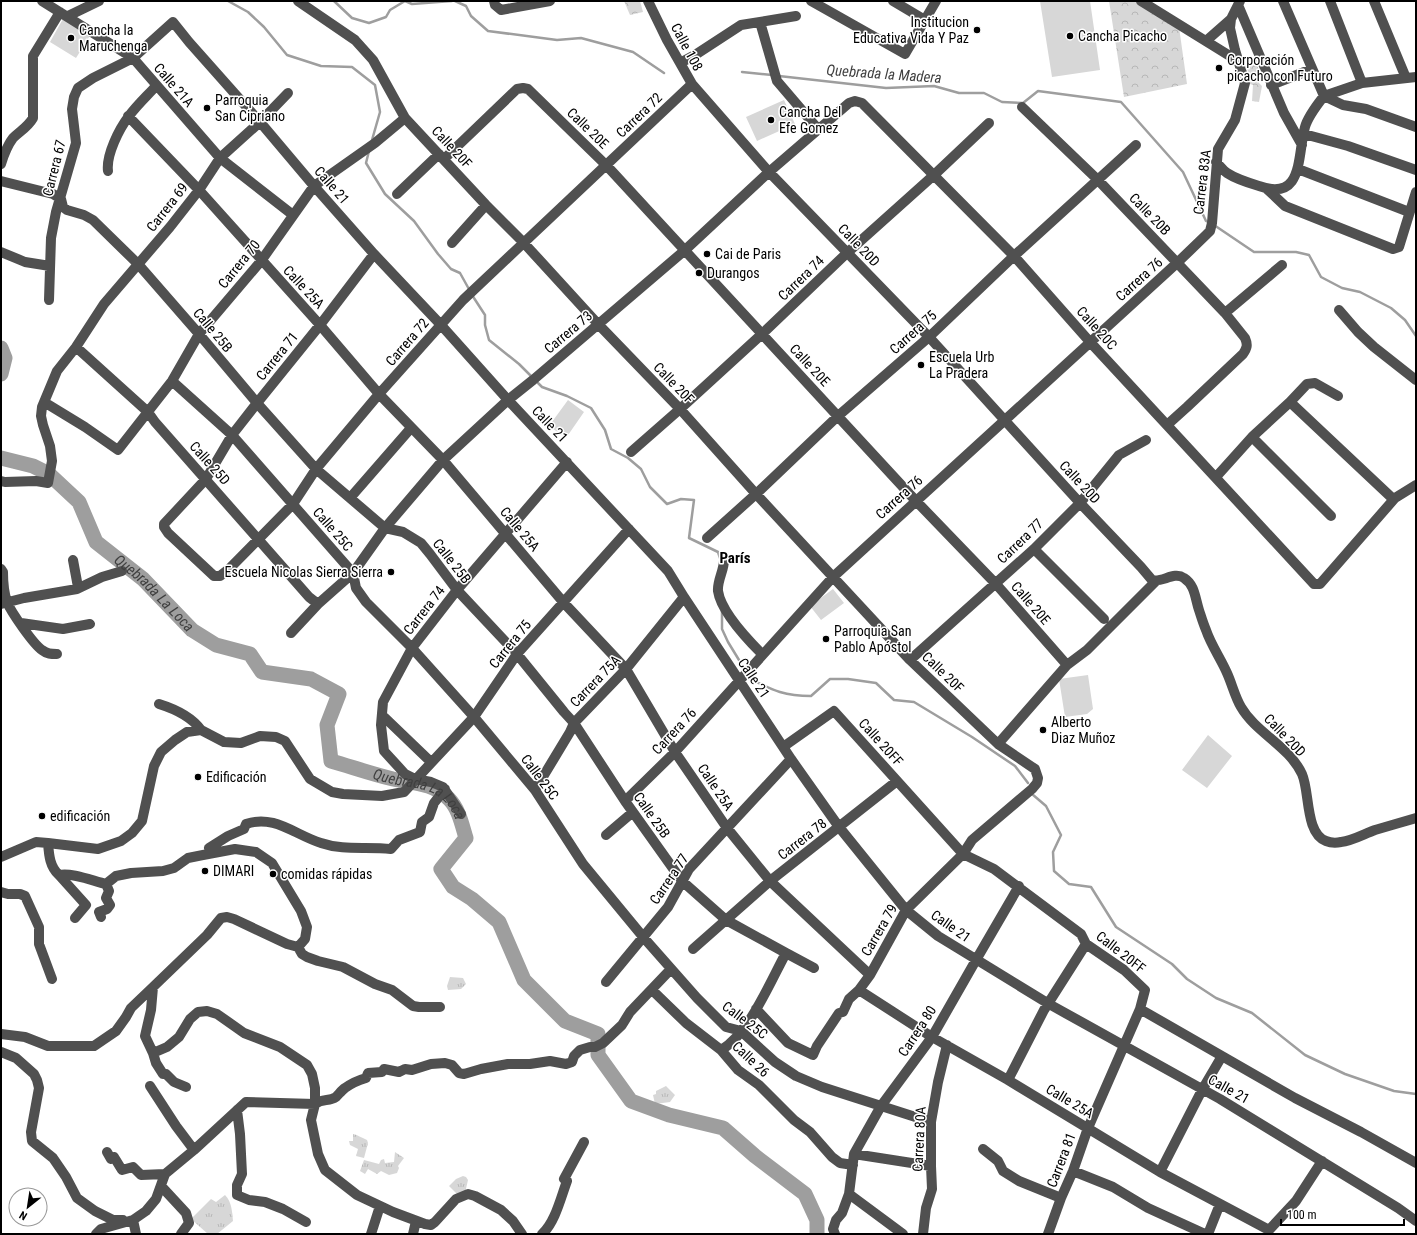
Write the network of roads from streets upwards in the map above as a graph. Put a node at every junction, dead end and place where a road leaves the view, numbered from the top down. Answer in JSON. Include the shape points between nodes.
{"nodes":[{"id":1,"x":42,"y":1,"type":"edge"},
{"id":2,"x":98,"y":1,"type":"edge"},
{"id":3,"x":298,"y":1,"type":"edge"},
{"id":4,"x":494,"y":1,"type":"edge"},
{"id":5,"x":547,"y":1,"type":"edge"},
{"id":6,"x":648,"y":1,"type":"edge"},
{"id":7,"x":811,"y":1,"type":"edge"},
{"id":8,"x":893,"y":1,"type":"edge"},
{"id":9,"x":936,"y":1,"type":"edge"},
{"id":10,"x":1141,"y":1,"type":"edge"},
{"id":11,"x":1283,"y":1,"type":"edge"},
{"id":12,"x":1330,"y":1,"type":"edge"},
{"id":13,"x":1374,"y":1,"type":"edge"},
{"id":14,"x":1239,"y":3,"type":"edge"},
{"id":15,"x":64,"y":14,"type":"junction"},
{"id":16,"x":796,"y":16,"type":"dead end"},
{"id":17,"x":1231,"y":19,"type":"junction"},
{"id":18,"x":925,"y":20,"type":"junction"},
{"id":19,"x":173,"y":22,"type":"joint"},
{"id":20,"x":760,"y":22,"type":"junction"},
{"id":21,"x":1206,"y":41,"type":"junction"},
{"id":22,"x":133,"y":58,"type":"junction"},
{"id":23,"x":1238,"y":61,"type":"junction"},
{"id":24,"x":680,"y":63,"type":"junction"},
{"id":25,"x":1312,"y":69,"type":"junction"},
{"id":26,"x":1411,"y":77,"type":"edge"},
{"id":27,"x":1362,"y":83,"type":"junction"},
{"id":28,"x":692,"y":84,"type":"junction"},
{"id":29,"x":156,"y":86,"type":"junction"},
{"id":30,"x":1271,"y":86,"type":"junction"},
{"id":31,"x":288,"y":93,"type":"dead end"},
{"id":32,"x":1324,"y":96,"type":"junction"},
{"id":33,"x":855,"y":101,"type":"joint"},
{"id":34,"x":1022,"y":107,"type":"dead end"},
{"id":35,"x":128,"y":116,"type":"junction"},
{"id":36,"x":405,"y":118,"type":"junction"},
{"id":37,"x":260,"y":122,"type":"junction"},
{"id":38,"x":989,"y":123,"type":"dead end"},
{"id":39,"x":1416,"y":127,"type":"edge"},
{"id":40,"x":818,"y":129,"type":"junction"},
{"id":41,"x":1303,"y":139,"type":"junction"},
{"id":42,"x":1136,"y":145,"type":"dead end"},
{"id":43,"x":441,"y":156,"type":"junction"},
{"id":44,"x":220,"y":158,"type":"junction"},
{"id":45,"x":1216,"y":162,"type":"junction"},
{"id":46,"x":1,"y":164,"type":"edge"},
{"id":47,"x":607,"y":166,"type":"junction"},
{"id":48,"x":1298,"y":169,"type":"junction"},
{"id":49,"x":1416,"y":170,"type":"edge"},
{"id":50,"x":108,"y":171,"type":"dead end"},
{"id":51,"x":769,"y":172,"type":"junction"},
{"id":52,"x":934,"y":175,"type":"junction"},
{"id":53,"x":1098,"y":180,"type":"junction"},
{"id":54,"x":1,"y":181,"type":"edge"},
{"id":55,"x":314,"y":186,"type":"junction"},
{"id":56,"x":1267,"y":189,"type":"junction"},
{"id":57,"x":199,"y":190,"type":"junction"},
{"id":58,"x":1416,"y":192,"type":"edge"},
{"id":59,"x":397,"y":194,"type":"dead end"},
{"id":60,"x":61,"y":199,"type":"junction"},
{"id":61,"x":486,"y":205,"type":"junction"},
{"id":62,"x":1409,"y":212,"type":"junction"},
{"id":63,"x":293,"y":215,"type":"junction"},
{"id":64,"x":1211,"y":227,"type":"joint"},
{"id":65,"x":523,"y":242,"type":"junction"},
{"id":66,"x":452,"y":243,"type":"dead end"},
{"id":67,"x":684,"y":251,"type":"junction"},
{"id":68,"x":1,"y":252,"type":"edge"},
{"id":69,"x":847,"y":253,"type":"junction"},
{"id":70,"x":374,"y":254,"type":"junction"},
{"id":71,"x":1014,"y":256,"type":"junction"},
{"id":72,"x":261,"y":261,"type":"junction"},
{"id":73,"x":1177,"y":263,"type":"junction"},
{"id":74,"x":138,"y":264,"type":"junction"},
{"id":75,"x":1282,"y":265,"type":"dead end"},
{"id":76,"x":50,"y":266,"type":"junction"},
{"id":77,"x":49,"y":300,"type":"dead end"},
{"id":78,"x":1339,"y":310,"type":"dead end"},
{"id":79,"x":1225,"y":313,"type":"junction"},
{"id":80,"x":598,"y":324,"type":"junction"},
{"id":81,"x":320,"y":325,"type":"junction"},
{"id":82,"x":440,"y":325,"type":"junction"},
{"id":83,"x":199,"y":334,"type":"junction"},
{"id":84,"x":762,"y":334,"type":"junction"},
{"id":85,"x":930,"y":337,"type":"junction"},
{"id":86,"x":1090,"y":342,"type":"junction"},
{"id":87,"x":76,"y":346,"type":"junction"},
{"id":88,"x":1416,"y":380,"type":"edge"},
{"id":89,"x":172,"y":382,"type":"junction"},
{"id":90,"x":379,"y":394,"type":"junction"},
{"id":91,"x":1338,"y":396,"type":"dead end"},
{"id":92,"x":508,"y":400,"type":"junction"},
{"id":93,"x":44,"y":402,"type":"junction"},
{"id":94,"x":1290,"y":402,"type":"junction"},
{"id":95,"x":257,"y":403,"type":"junction"},
{"id":96,"x":680,"y":409,"type":"junction"},
{"id":97,"x":148,"y":412,"type":"junction"},
{"id":98,"x":838,"y":416,"type":"junction"},
{"id":99,"x":1005,"y":420,"type":"junction"},
{"id":100,"x":1167,"y":424,"type":"junction"},
{"id":101,"x":411,"y":428,"type":"junction"},
{"id":102,"x":232,"y":435,"type":"junction"},
{"id":103,"x":1252,"y":437,"type":"junction"},
{"id":104,"x":1146,"y":440,"type":"dead end"},
{"id":105,"x":631,"y":452,"type":"dead end"},
{"id":106,"x":443,"y":460,"type":"junction"},
{"id":107,"x":567,"y":462,"type":"junction"},
{"id":108,"x":316,"y":469,"type":"junction"},
{"id":109,"x":1216,"y":477,"type":"junction"},
{"id":110,"x":206,"y":479,"type":"junction"},
{"id":111,"x":1,"y":481,"type":"edge"},
{"id":112,"x":1416,"y":485,"type":"edge"},
{"id":113,"x":756,"y":494,"type":"junction"},
{"id":114,"x":1391,"y":497,"type":"dead end"},
{"id":115,"x":350,"y":498,"type":"junction"},
{"id":116,"x":916,"y":501,"type":"junction"},
{"id":117,"x":1080,"y":503,"type":"junction"},
{"id":118,"x":293,"y":504,"type":"junction"},
{"id":119,"x":1331,"y":516,"type":"dead end"},
{"id":120,"x":166,"y":521,"type":"joint"},
{"id":121,"x":385,"y":528,"type":"junction"},
{"id":122,"x":630,"y":529,"type":"junction"},
{"id":123,"x":505,"y":533,"type":"junction"},
{"id":124,"x":707,"y":538,"type":"dead end"},
{"id":125,"x":259,"y":539,"type":"junction"},
{"id":126,"x":1034,"y":549,"type":"junction"},
{"id":127,"x":724,"y":558,"type":"dead end"},
{"id":128,"x":73,"y":560,"type":"dead end"},
{"id":129,"x":1,"y":569,"type":"edge"},
{"id":130,"x":122,"y":571,"type":"dead end"},
{"id":131,"x":353,"y":573,"type":"junction"},
{"id":132,"x":833,"y":577,"type":"junction"},
{"id":133,"x":1156,"y":581,"type":"junction"},
{"id":134,"x":996,"y":584,"type":"junction"},
{"id":135,"x":78,"y":587,"type":"junction"},
{"id":136,"x":457,"y":590,"type":"junction"},
{"id":137,"x":684,"y":597,"type":"junction"},
{"id":138,"x":4,"y":603,"type":"edge"},
{"id":139,"x":564,"y":603,"type":"junction"},
{"id":140,"x":318,"y":604,"type":"junction"},
{"id":141,"x":1104,"y":620,"type":"dead end"},
{"id":142,"x":21,"y":623,"type":"junction"},
{"id":143,"x":90,"y":624,"type":"dead end"},
{"id":144,"x":290,"y":633,"type":"dead end"},
{"id":145,"x":412,"y":648,"type":"junction"},
{"id":146,"x":57,"y":654,"type":"dead end"},
{"id":147,"x":517,"y":654,"type":"junction"},
{"id":148,"x":762,"y":654,"type":"junction"},
{"id":149,"x":910,"y":660,"type":"junction"},
{"id":150,"x":1067,"y":666,"type":"junction"},
{"id":151,"x":626,"y":669,"type":"junction"},
{"id":152,"x":739,"y":680,"type":"junction"},
{"id":153,"x":159,"y":704,"type":"dead end"},
{"id":154,"x":382,"y":715,"type":"junction"},
{"id":155,"x":474,"y":717,"type":"junction"},
{"id":156,"x":574,"y":723,"type":"junction"},
{"id":157,"x":201,"y":730,"type":"junction"},
{"id":158,"x":998,"y":744,"type":"junction"},
{"id":159,"x":783,"y":747,"type":"junction"},
{"id":160,"x":675,"y":752,"type":"junction"},
{"id":161,"x":791,"y":759,"type":"junction"},
{"id":162,"x":431,"y":762,"type":"junction"},
{"id":163,"x":1038,"y":778,"type":"joint"},
{"id":164,"x":415,"y":779,"type":"junction"},
{"id":165,"x":897,"y":781,"type":"junction"},
{"id":166,"x":535,"y":790,"type":"junction"},
{"id":167,"x":443,"y":792,"type":"junction"},
{"id":168,"x":625,"y":801,"type":"junction"},
{"id":169,"x":633,"y":812,"type":"junction"},
{"id":170,"x":461,"y":814,"type":"dead end"},
{"id":171,"x":1416,"y":818,"type":"edge"},
{"id":172,"x":839,"y":827,"type":"junction"},
{"id":173,"x":727,"y":828,"type":"junction"},
{"id":174,"x":606,"y":835,"type":"dead end"},
{"id":175,"x":48,"y":843,"type":"junction"},
{"id":176,"x":211,"y":853,"type":"junction"},
{"id":177,"x":963,"y":854,"type":"junction"},
{"id":178,"x":1,"y":857,"type":"edge"},
{"id":179,"x":59,"y":876,"type":"junction"},
{"id":180,"x":682,"y":881,"type":"junction"},
{"id":181,"x":770,"y":881,"type":"junction"},
{"id":182,"x":106,"y":884,"type":"junction"},
{"id":183,"x":1019,"y":886,"type":"junction"},
{"id":184,"x":1,"y":892,"type":"edge"},
{"id":185,"x":906,"y":910,"type":"junction"},
{"id":186,"x":101,"y":917,"type":"dead end"},
{"id":187,"x":75,"y":918,"type":"dead end"},
{"id":188,"x":726,"y":920,"type":"junction"},
{"id":189,"x":644,"y":938,"type":"junction"},
{"id":190,"x":1086,"y":944,"type":"junction"},
{"id":191,"x":298,"y":947,"type":"junction"},
{"id":192,"x":693,"y":949,"type":"dead end"},
{"id":193,"x":786,"y":954,"type":"junction"},
{"id":194,"x":976,"y":960,"type":"junction"},
{"id":195,"x":814,"y":968,"type":"dead end"},
{"id":196,"x":671,"y":969,"type":"junction"},
{"id":197,"x":870,"y":975,"type":"junction"},
{"id":198,"x":52,"y":979,"type":"dead end"},
{"id":199,"x":606,"y":982,"type":"dead end"},
{"id":200,"x":153,"y":987,"type":"junction"},
{"id":201,"x":652,"y":990,"type":"junction"},
{"id":202,"x":859,"y":990,"type":"junction"},
{"id":203,"x":1049,"y":1004,"type":"junction"},
{"id":204,"x":440,"y":1007,"type":"dead end"},
{"id":205,"x":756,"y":1009,"type":"junction"},
{"id":206,"x":1140,"y":1009,"type":"junction"},
{"id":207,"x":741,"y":1031,"type":"junction"},
{"id":208,"x":1,"y":1034,"type":"edge"},
{"id":209,"x":932,"y":1037,"type":"junction"},
{"id":210,"x":947,"y":1045,"type":"junction"},
{"id":211,"x":1123,"y":1046,"type":"junction"},
{"id":212,"x":721,"y":1050,"type":"junction"},
{"id":213,"x":1,"y":1052,"type":"edge"},
{"id":214,"x":153,"y":1053,"type":"junction"},
{"id":215,"x":1222,"y":1056,"type":"junction"},
{"id":216,"x":1008,"y":1080,"type":"junction"},
{"id":217,"x":150,"y":1086,"type":"dead end"},
{"id":218,"x":186,"y":1087,"type":"dead end"},
{"id":219,"x":1202,"y":1090,"type":"junction"},
{"id":220,"x":314,"y":1104,"type":"junction"},
{"id":221,"x":881,"y":1106,"type":"junction"},
{"id":222,"x":237,"y":1110,"type":"junction"},
{"id":223,"x":932,"y":1122,"type":"junction"},
{"id":224,"x":1088,"y":1128,"type":"junction"},
{"id":225,"x":584,"y":1142,"type":"dead end"},
{"id":226,"x":983,"y":1149,"type":"dead end"},
{"id":227,"x":194,"y":1150,"type":"junction"},
{"id":228,"x":107,"y":1152,"type":"dead end"},
{"id":229,"x":854,"y":1154,"type":"junction"},
{"id":230,"x":1415,"y":1160,"type":"edge"},
{"id":231,"x":1322,"y":1161,"type":"junction"},
{"id":232,"x":853,"y":1165,"type":"junction"},
{"id":233,"x":930,"y":1166,"type":"junction"},
{"id":234,"x":1073,"y":1171,"type":"junction"},
{"id":235,"x":1160,"y":1172,"type":"junction"},
{"id":236,"x":165,"y":1174,"type":"junction"},
{"id":237,"x":161,"y":1186,"type":"junction"},
{"id":238,"x":849,"y":1194,"type":"junction"},
{"id":239,"x":1061,"y":1198,"type":"junction"},
{"id":240,"x":1220,"y":1204,"type":"junction"},
{"id":241,"x":380,"y":1206,"type":"junction"},
{"id":242,"x":133,"y":1220,"type":"junction"},
{"id":243,"x":416,"y":1221,"type":"junction"},
{"id":244,"x":1416,"y":1221,"type":"edge"},
{"id":245,"x":306,"y":1222,"type":"dead end"},
{"id":246,"x":96,"y":1234,"type":"edge"},
{"id":247,"x":136,"y":1234,"type":"edge"},
{"id":248,"x":181,"y":1234,"type":"edge"},
{"id":249,"x":371,"y":1234,"type":"edge"},
{"id":250,"x":414,"y":1234,"type":"edge"},
{"id":251,"x":522,"y":1234,"type":"edge"},
{"id":252,"x":542,"y":1234,"type":"edge"},
{"id":253,"x":835,"y":1234,"type":"edge"},
{"id":254,"x":903,"y":1234,"type":"edge"},
{"id":255,"x":923,"y":1234,"type":"edge"},
{"id":256,"x":1048,"y":1234,"type":"edge"},
{"id":257,"x":1206,"y":1234,"type":"edge"}],
"edges":[{"from":1,"to":15,"type":"street","name":"Calle 21A"},
{"from":2,"to":15,"type":"street"},
{"from":3,"to":36,"type":"street","name":"Calle 20F","via":[[356,40],[373,60]]},
{"from":4,"to":5,"type":"street","via":[[495,6],[502,10]]},
{"from":6,"to":24,"type":"street","name":"Calle 108"},
{"from":7,"to":18,"type":"street","via":[[905,54]]},
{"from":8,"to":18,"type":"street"},
{"from":9,"to":18,"type":"street"},
{"from":10,"to":21,"type":"street"},
{"from":11,"to":25,"type":"street"},
{"from":12,"to":27,"type":"street"},
{"from":13,"to":26,"type":"street"},
{"from":14,"to":17,"type":"street","name":"Carrera 83A"},
{"from":14,"to":30,"type":"street"},
{"from":15,"to":22,"type":"street","name":"Calle 21A"},
{"from":15,"to":46,"type":"street","via":[[33,56],[33,118],[5,150]]},
{"from":16,"to":20,"type":"street"},
{"from":17,"to":21,"type":"street"},
{"from":17,"to":23,"type":"street","name":"Carrera 83A","via":[[1231,32]]},
{"from":19,"to":22,"type":"street","name":"Carrera 67"},
{"from":19,"to":37,"type":"street","name":"Calle 21"},
{"from":20,"to":24,"type":"street","via":[[741,25]]},
{"from":20,"to":40,"type":"street","via":[[777,81]]},
{"from":21,"to":23,"type":"street"},
{"from":22,"to":29,"type":"street","name":"Calle 21A"},
{"from":22,"to":60,"type":"street","name":"Carrera 67","via":[[78,88],[72,109],[76,143]]},
{"from":23,"to":45,"type":"street","name":"Carrera 83A","via":[[1245,83],[1243,96],[1235,120],[1218,149]]},
{"from":24,"to":28,"type":"street","name":"Calle 108"},
{"from":25,"to":30,"type":"street"},
{"from":25,"to":32,"type":"street"},
{"from":26,"to":27,"type":"street"},
{"from":27,"to":32,"type":"street"},
{"from":28,"to":47,"type":"street","name":"Carrera 72"},
{"from":28,"to":51,"type":"street","name":"Calle 20D"},
{"from":29,"to":35,"type":"street"},
{"from":29,"to":44,"type":"street","name":"Calle 21A"},
{"from":30,"to":41,"type":"street","via":[[1286,117]]},
{"from":31,"to":37,"type":"street","name":"Carrera 69"},
{"from":32,"to":39,"type":"street","via":[[1343,105],[1366,109]]},
{"from":32,"to":41,"type":"street","via":[[1305,126]]},
{"from":33,"to":40,"type":"street","name":"Carrera 73","via":[[849,103]]},
{"from":33,"to":52,"type":"street","name":"Calle 20C","via":[[862,103]]},
{"from":34,"to":53,"type":"street","name":"Calle 20B"},
{"from":35,"to":50,"type":"street","via":[[110,151]]},
{"from":35,"to":57,"type":"street","name":"Calle 25A"},
{"from":36,"to":43,"type":"street","name":"Calle 20F"},
{"from":36,"to":55,"type":"street","name":"Carrera 70","via":[[375,143]]},
{"from":37,"to":44,"type":"street","name":"Carrera 69"},
{"from":37,"to":55,"type":"street","name":"Calle 21"},
{"from":38,"to":52,"type":"street","name":"Carrera 74"},
{"from":40,"to":51,"type":"street","name":"Carrera 73"},
{"from":41,"to":48,"type":"street"},
{"from":41,"to":49,"type":"street","via":[[1348,146]]},
{"from":42,"to":53,"type":"street","name":"Carrera 75"},
{"from":43,"to":47,"type":"street","name":"Calle 20E","via":[[517,89],[522,88],[528,89]]},
{"from":43,"to":59,"type":"street"},
{"from":43,"to":61,"type":"street","name":"Calle 20F"},
{"from":44,"to":57,"type":"street","name":"Carrera 69"},
{"from":44,"to":63,"type":"street","name":"Calle 21A"},
{"from":45,"to":56,"type":"street","via":[[1227,173]]},
{"from":45,"to":64,"type":"street","name":"Carrera 83A"},
{"from":47,"to":65,"type":"street","name":"Carrera 72"},
{"from":47,"to":67,"type":"street","name":"Calle 20E"},
{"from":48,"to":56,"type":"street","via":[[1289,186],[1280,190]]},
{"from":48,"to":62,"type":"street"},
{"from":51,"to":67,"type":"street","name":"Carrera 73"},
{"from":51,"to":69,"type":"street","name":"Calle 20D"},
{"from":52,"to":69,"type":"street","name":"Carrera 74"},
{"from":52,"to":71,"type":"street","name":"Calle 20C"},
{"from":53,"to":71,"type":"street","name":"Carrera 75"},
{"from":53,"to":73,"type":"street","name":"Calle 20B"},
{"from":54,"to":60,"type":"street","name":"Calle 25B","via":[[46,191]]},
{"from":55,"to":63,"type":"street","name":"Carrera 70"},
{"from":55,"to":70,"type":"street","name":"Calle 21"},
{"from":56,"to":62,"type":"street","via":[[1285,206],[1393,248],[1399,247]]},
{"from":57,"to":72,"type":"street","name":"Calle 25A"},
{"from":57,"to":74,"type":"street","name":"Carrera 69"},
{"from":58,"to":62,"type":"street"},
{"from":60,"to":74,"type":"street","name":"Calle 25B","via":[[63,207],[93,220]]},
{"from":60,"to":76,"type":"street","name":"Carrera 67","via":[[51,238]]},
{"from":61,"to":65,"type":"street","name":"Calle 20F"},
{"from":61,"to":66,"type":"street"},
{"from":63,"to":72,"type":"street","name":"Carrera 70"},
{"from":64,"to":73,"type":"street","name":"Carrera 76"},
{"from":65,"to":80,"type":"street","name":"Calle 20F"},
{"from":65,"to":82,"type":"street","name":"Carrera 72"},
{"from":67,"to":80,"type":"street","name":"Carrera 73"},
{"from":67,"to":84,"type":"street","name":"Calle 20E"},
{"from":68,"to":76,"type":"street","via":[[25,262]]},
{"from":69,"to":84,"type":"street","name":"Carrera 74"},
{"from":69,"to":85,"type":"street","name":"Calle 20D"},
{"from":70,"to":81,"type":"street","name":"Carrera 71"},
{"from":70,"to":82,"type":"street","name":"Calle 21"},
{"from":71,"to":85,"type":"street","name":"Carrera 75"},
{"from":71,"to":86,"type":"street","name":"Calle 20C"},
{"from":72,"to":81,"type":"street","name":"Calle 25A"},
{"from":72,"to":83,"type":"street","name":"Carrera 70"},
{"from":73,"to":79,"type":"street","name":"Calle 20B"},
{"from":73,"to":86,"type":"street","name":"Carrera 76"},
{"from":74,"to":83,"type":"street","name":"Calle 25B"},
{"from":74,"to":87,"type":"street","name":"Carrera 69","via":[[104,304]]},
{"from":75,"to":79,"type":"street"},
{"from":76,"to":77,"type":"street","name":"Carrera 67"},
{"from":78,"to":88,"type":"street","via":[[1374,347]]},
{"from":79,"to":100,"type":"street","name":"Calle 20B","via":[[1245,338],[1246,349]]},
{"from":80,"to":92,"type":"street","name":"Carrera 73"},
{"from":80,"to":96,"type":"street","name":"Calle 20F"},
{"from":81,"to":90,"type":"street","name":"Calle 25A"},
{"from":81,"to":95,"type":"street","name":"Carrera 71"},
{"from":82,"to":90,"type":"street","name":"Carrera 72"},
{"from":82,"to":92,"type":"street","name":"Calle 21"},
{"from":83,"to":89,"type":"street","name":"Carrera 70"},
{"from":83,"to":95,"type":"street","name":"Calle 25B"},
{"from":84,"to":96,"type":"street","name":"Carrera 74"},
{"from":84,"to":98,"type":"street","name":"Calle 20E"},
{"from":85,"to":98,"type":"street","name":"Carrera 75"},
{"from":85,"to":99,"type":"street","name":"Calle 20D"},
{"from":86,"to":99,"type":"street","name":"Carrera 76"},
{"from":86,"to":100,"type":"street","name":"Calle 20C"},
{"from":87,"to":93,"type":"street","name":"Carrera 69","via":[[57,371]]},
{"from":87,"to":97,"type":"street","name":"Calle 25D"},
{"from":89,"to":97,"type":"street","name":"Carrera 70"},
{"from":89,"to":102,"type":"street","name":"Calle 25C"},
{"from":90,"to":101,"type":"street","name":"Calle 25A"},
{"from":90,"to":108,"type":"street","name":"Carrera 72"},
{"from":91,"to":94,"type":"street","via":[[1315,383],[1309,383]]},
{"from":92,"to":106,"type":"street","name":"Carrera 73"},
{"from":92,"to":107,"type":"street","name":"Calle 21"},
{"from":93,"to":97,"type":"street","name":"Carrera 70","via":[[118,450]]},
{"from":93,"to":111,"type":"street","name":"Carrera 69","via":[[41,416],[52,461],[48,483]]},
{"from":94,"to":103,"type":"street"},
{"from":94,"to":114,"type":"street"},
{"from":95,"to":102,"type":"street","name":"Carrera 71"},
{"from":95,"to":108,"type":"street","name":"Calle 25B"},
{"from":96,"to":105,"type":"street","name":"Carrera 74"},
{"from":96,"to":113,"type":"street","name":"Calle 20F"},
{"from":97,"to":110,"type":"street","name":"Calle 25D"},
{"from":98,"to":113,"type":"street","name":"Carrera 75"},
{"from":98,"to":116,"type":"street","name":"Calle 20E"},
{"from":99,"to":116,"type":"street","name":"Carrera 76"},
{"from":99,"to":117,"type":"street","name":"Calle 20D"},
{"from":100,"to":109,"type":"street","name":"Calle 20C"},
{"from":101,"to":106,"type":"street","name":"Calle 25A"},
{"from":101,"to":115,"type":"street"},
{"from":102,"to":110,"type":"street","name":"Carrera 71"},
{"from":102,"to":118,"type":"street","name":"Calle 25C"},
{"from":103,"to":109,"type":"street"},
{"from":103,"to":119,"type":"street"},
{"from":104,"to":117,"type":"street","name":"Carrera 77","via":[[1119,455]]},
{"from":106,"to":121,"type":"street","name":"Carrera 73"},
{"from":106,"to":123,"type":"street","name":"Calle 25A"},
{"from":107,"to":122,"type":"street","name":"Calle 21"},
{"from":107,"to":123,"type":"street","name":"Carrera 74"},
{"from":108,"to":115,"type":"street","name":"Calle 25B"},
{"from":108,"to":118,"type":"street","name":"Carrera 72"},
{"from":109,"to":112,"type":"street","name":"Calle 20C","via":[[1314,584],[1320,584],[1395,498]]},
{"from":110,"to":120,"type":"street","name":"Carrera 71"},
{"from":110,"to":125,"type":"street","name":"Calle 25D"},
{"from":113,"to":124,"type":"street","name":"Carrera 75"},
{"from":113,"to":132,"type":"street","name":"Calle 20F"},
{"from":115,"to":121,"type":"street","name":"Calle 25B"},
{"from":116,"to":132,"type":"street","name":"Carrera 76"},
{"from":116,"to":134,"type":"street","name":"Calle 20E"},
{"from":117,"to":126,"type":"street","name":"Carrera 77"},
{"from":117,"to":133,"type":"street","name":"Calle 20D","via":[[1152,580]]},
{"from":118,"to":125,"type":"street","name":"Carrera 72"},
{"from":118,"to":131,"type":"street","name":"Calle 25C"},
{"from":120,"to":125,"type":"street","name":"Carrera 72","via":[[164,527],[168,533],[216,577],[229,569]]},
{"from":121,"to":131,"type":"street","name":"Carrera 73"},
{"from":121,"to":136,"type":"street","name":"Calle 25B","via":[[403,532],[421,543]]},
{"from":122,"to":137,"type":"street","name":"Calle 21","via":[[668,571]]},
{"from":122,"to":139,"type":"street","name":"Carrera 75"},
{"from":123,"to":136,"type":"street","name":"Carrera 74"},
{"from":123,"to":139,"type":"street","name":"Calle 25A"},
{"from":125,"to":140,"type":"street","name":"Calle 25D","via":[[309,598]]},
{"from":126,"to":134,"type":"street","name":"Carrera 77"},
{"from":126,"to":141,"type":"street"},
{"from":127,"to":148,"type":"street","via":[[718,584],[721,599],[742,634]]},
{"from":128,"to":135,"type":"street"},
{"from":129,"to":138,"type":"street"},
{"from":130,"to":135,"type":"street"},
{"from":131,"to":140,"type":"street","name":"Carrera 73"},
{"from":131,"to":145,"type":"street","name":"Calle 25C","via":[[356,588],[366,602]]},
{"from":132,"to":148,"type":"street","name":"Carrera 76"},
{"from":132,"to":149,"type":"street","name":"Calle 20F"},
{"from":133,"to":150,"type":"street","via":[[1087,650]]},
{"from":133,"to":171,"type":"street","name":"Calle 20D","via":[[1179,576],[1191,585],[1206,632],[1241,707],[1286,753],[1302,775],[1312,824],[1318,835],[1334,843],[1342,842]]},
{"from":134,"to":149,"type":"street","name":"Carrera 77"},
{"from":134,"to":150,"type":"street","name":"Calle 20E"},
{"from":135,"to":138,"type":"street"},
{"from":136,"to":145,"type":"street","name":"Carrera 74"},
{"from":136,"to":147,"type":"street","name":"Calle 25B"},
{"from":137,"to":151,"type":"street","name":"Carrera 75A"},
{"from":137,"to":152,"type":"street","name":"Calle 21"},
{"from":138,"to":142,"type":"street"},
{"from":139,"to":147,"type":"street","name":"Carrera 75"},
{"from":139,"to":151,"type":"street","name":"Calle 25A"},
{"from":140,"to":144,"type":"street","name":"Carrera 73"},
{"from":142,"to":143,"type":"street","via":[[63,629]]},
{"from":142,"to":146,"type":"street","via":[[40,649]]},
{"from":145,"to":154,"type":"street","name":"Carrera 74","via":[[383,702]]},
{"from":145,"to":155,"type":"street","name":"Calle 25C"},
{"from":147,"to":155,"type":"street","name":"Carrera 75"},
{"from":147,"to":156,"type":"street","name":"Calle 25B"},
{"from":148,"to":152,"type":"street","name":"Carrera 76"},
{"from":149,"to":158,"type":"street","name":"Calle 20F"},
{"from":150,"to":158,"type":"street"},
{"from":151,"to":156,"type":"street","name":"Carrera 75A"},
{"from":151,"to":160,"type":"street","name":"Calle 25A"},
{"from":152,"to":159,"type":"street","name":"Calle 21"},
{"from":152,"to":160,"type":"street","name":"Carrera 76"},
{"from":153,"to":157,"type":"street","name":"Carrera 75","via":[[184,714]]},
{"from":154,"to":162,"type":"street"},
{"from":154,"to":164,"type":"street","name":"Carrera 74","via":[[384,750],[405,774]]},
{"from":155,"to":162,"type":"street","name":"Carrera 75"},
{"from":155,"to":166,"type":"street","name":"Calle 25C"},
{"from":156,"to":166,"type":"street","name":"Carrera 75A"},
{"from":156,"to":168,"type":"street","name":"Calle 25B"},
{"from":157,"to":164,"type":"street","name":"Carrera 75","via":[[224,742],[241,743],[260,736],[282,739],[286,741],[310,779],[332,792],[382,796],[404,792]]},
{"from":157,"to":175,"type":"street","via":[[187,732],[161,752],[154,766],[142,821],[132,833],[120,841],[98,849]]},
{"from":158,"to":163,"type":"street","name":"Calle 20F","via":[[1035,769]]},
{"from":159,"to":161,"type":"street","name":"Calle 21"},
{"from":159,"to":165,"type":"street","name":"Calle 20FF","via":[[834,711]]},
{"from":160,"to":168,"type":"street","name":"Carrera 76"},
{"from":160,"to":173,"type":"street","name":"Calle 25A"},
{"from":161,"to":172,"type":"street","name":"Calle 21"},
{"from":161,"to":173,"type":"street","name":"Carrera 77"},
{"from":162,"to":164,"type":"street","name":"Carrera 75"},
{"from":163,"to":177,"type":"street","name":"Carrera 79","via":[[1032,789],[972,840]]},
{"from":164,"to":167,"type":"street","via":[[431,782]]},
{"from":165,"to":172,"type":"street","name":"Carrera 78"},
{"from":165,"to":177,"type":"street","name":"Calle 20FF"},
{"from":166,"to":189,"type":"street","name":"Calle 25C","via":[[583,864]]},
{"from":167,"to":170,"type":"street"},
{"from":167,"to":176,"type":"street","via":[[434,803],[429,817],[422,822],[420,832],[399,840],[391,849],[337,848],[273,822],[254,821],[209,848]]},
{"from":168,"to":169,"type":"street","name":"Calle 25B"},
{"from":169,"to":174,"type":"street"},
{"from":169,"to":180,"type":"street","name":"Calle 25B"},
{"from":172,"to":181,"type":"street","name":"Carrera 78"},
{"from":172,"to":185,"type":"street","name":"Calle 21"},
{"from":173,"to":180,"type":"street","name":"Carrera 77","via":[[689,869]]},
{"from":173,"to":181,"type":"street","name":"Calle 25A"},
{"from":175,"to":178,"type":"street","via":[[36,842]]},
{"from":175,"to":179,"type":"street","via":[[50,859]]},
{"from":176,"to":182,"type":"street","via":[[188,858],[174,868],[163,871],[116,876]]},
{"from":176,"to":191,"type":"street","via":[[235,849],[256,852],[272,863],[301,911],[307,927],[305,939]]},
{"from":177,"to":183,"type":"street","name":"Calle 20FF","via":[[994,869]]},
{"from":177,"to":185,"type":"street","name":"Carrera 79"},
{"from":179,"to":182,"type":"street","via":[[76,875]]},
{"from":179,"to":187,"type":"street","via":[[86,905]]},
{"from":180,"to":188,"type":"street","name":"Calle 25B"},
{"from":180,"to":189,"type":"street","name":"Carrera 77","via":[[668,907]]},
{"from":181,"to":188,"type":"street","name":"Carrera 78"},
{"from":181,"to":197,"type":"street","name":"Calle 25A"},
{"from":182,"to":186,"type":"street","via":[[109,890],[106,898],[110,905],[99,912]]},
{"from":183,"to":190,"type":"street","name":"Calle 20FF","via":[[1081,934]]},
{"from":183,"to":194,"type":"street","name":"Carrera 80"},
{"from":184,"to":198,"type":"street","via":[[25,896],[39,927],[39,944]]},
{"from":185,"to":194,"type":"street","name":"Calle 21","via":[[938,936]]},
{"from":185,"to":197,"type":"street","name":"Carrera 79"},
{"from":188,"to":192,"type":"street","name":"Carrera 78"},
{"from":188,"to":193,"type":"street","name":"Calle 25B"},
{"from":189,"to":196,"type":"street","name":"Calle 25C"},
{"from":189,"to":199,"type":"street","name":"Carrera 77"},
{"from":190,"to":203,"type":"street"},
{"from":190,"to":206,"type":"street","name":"Calle 20FF","via":[[1124,970],[1145,990]]},
{"from":191,"to":200,"type":"street","via":[[234,918],[222,918]]},
{"from":191,"to":204,"type":"street","via":[[307,957],[343,968],[392,990],[413,1006]]},
{"from":193,"to":195,"type":"street","name":"Calle 25B"},
{"from":193,"to":205,"type":"street"},
{"from":194,"to":203,"type":"street","name":"Calle 21"},
{"from":194,"to":209,"type":"street","name":"Carrera 80"},
{"from":196,"to":201,"type":"street"},
{"from":196,"to":207,"type":"street","name":"Calle 25C","via":[[726,1027]]},
{"from":197,"to":202,"type":"street","name":"Carrera 79"},
{"from":200,"to":208,"type":"street","via":[[131,1008],[116,1031],[94,1046],[48,1046],[25,1037]]},
{"from":200,"to":214,"type":"street","via":[[145,1036]]},
{"from":201,"to":212,"type":"street","name":"Calle 26","via":[[686,1023]]},
{"from":201,"to":220,"type":"street","via":[[603,1043],[580,1050],[572,1062],[508,1064],[464,1074],[446,1063],[399,1072],[384,1069],[382,1072],[368,1073],[366,1078],[345,1088],[336,1097]]},
{"from":202,"to":205,"type":"street","name":"Carrera 79","via":[[850,998],[843,1012],[839,1013],[817,1046],[814,1055],[788,1043]]},
{"from":202,"to":209,"type":"street","name":"Calle 25A"},
{"from":203,"to":211,"type":"street","name":"Calle 21"},
{"from":203,"to":216,"type":"street"},
{"from":205,"to":207,"type":"street"},
{"from":206,"to":211,"type":"street","name":"Carrera 81"},
{"from":206,"to":215,"type":"street"},
{"from":207,"to":212,"type":"street"},
{"from":207,"to":221,"type":"street","name":"Calle 25C","via":[[774,1062],[796,1076]]},
{"from":209,"to":210,"type":"street","name":"Calle 25A"},
{"from":209,"to":221,"type":"street","name":"Carrera 80"},
{"from":210,"to":216,"type":"street","name":"Calle 25A"},
{"from":210,"to":223,"type":"street","name":"Carrera 80A"},
{"from":211,"to":219,"type":"street","name":"Calle 21"},
{"from":211,"to":224,"type":"street","name":"Carrera 81"},
{"from":212,"to":232,"type":"street","name":"Calle 26","via":[[738,1070],[810,1132],[832,1157],[840,1163]]},
{"from":213,"to":242,"type":"street","via":[[16,1058],[37,1080],[39,1088],[31,1132],[32,1141],[53,1158],[78,1198],[94,1211],[113,1220]]},
{"from":214,"to":218,"type":"street","via":[[163,1074]]},
{"from":214,"to":220,"type":"street","via":[[167,1047],[179,1037],[190,1018],[198,1012],[218,1014],[244,1033],[280,1048],[307,1066],[315,1088]]},
{"from":215,"to":219,"type":"street"},
{"from":215,"to":230,"type":"street","via":[[1294,1098]]},
{"from":216,"to":224,"type":"street","name":"Calle 25A"},
{"from":217,"to":227,"type":"street"},
{"from":219,"to":231,"type":"street","name":"Calle 21"},
{"from":219,"to":235,"type":"street"},
{"from":220,"to":222,"type":"street","via":[[246,1102]]},
{"from":220,"to":241,"type":"street","via":[[311,1120],[318,1154],[325,1170],[357,1195]]},
{"from":221,"to":223,"type":"street","name":"Calle 25C"},
{"from":221,"to":229,"type":"street","name":"Carrera 80"},
{"from":222,"to":227,"type":"street"},
{"from":222,"to":245,"type":"street","via":[[242,1174],[237,1185],[237,1195],[283,1209]]},
{"from":223,"to":233,"type":"street","name":"Carrera 80A"},
{"from":224,"to":234,"type":"street","name":"Carrera 81"},
{"from":224,"to":235,"type":"street","name":"Calle 25A"},
{"from":225,"to":252,"type":"street","via":[[564,1179],[567,1181],[551,1223]]},
{"from":226,"to":239,"type":"street","via":[[998,1161],[1003,1171],[1019,1181]]},
{"from":227,"to":236,"type":"street"},
{"from":228,"to":236,"type":"street","via":[[111,1159],[114,1157],[122,1170],[133,1167],[140,1175]]},
{"from":229,"to":232,"type":"street","name":"Carrera 80"},
{"from":229,"to":233,"type":"street"},
{"from":231,"to":240,"type":"street","name":"Calle 25A","via":[[1296,1201],[1269,1230]]},
{"from":231,"to":244,"type":"street","name":"Calle 21"},
{"from":232,"to":238,"type":"street","name":"Carrera 80"},
{"from":233,"to":255,"type":"street","name":"Carrera 80A","via":[[932,1189],[926,1208]]},
{"from":234,"to":239,"type":"street","name":"Carrera 81"},
{"from":234,"to":257,"type":"street"},
{"from":235,"to":240,"type":"street","name":"Calle 25A"},
{"from":236,"to":237,"type":"street"},
{"from":237,"to":242,"type":"street","via":[[156,1199],[146,1211]]},
{"from":237,"to":248,"type":"street","via":[[186,1212],[189,1223]]},
{"from":238,"to":253,"type":"street","name":"Carrera 80","via":[[842,1213],[836,1220],[833,1229]]},
{"from":238,"to":254,"type":"street"},
{"from":239,"to":256,"type":"street","name":"Carrera 81"},
{"from":240,"to":257,"type":"street"},
{"from":241,"to":243,"type":"street"},
{"from":241,"to":249,"type":"street"},
{"from":242,"to":246,"type":"street","via":[[101,1229]]},
{"from":242,"to":247,"type":"street"},
{"from":243,"to":250,"type":"street"},
{"from":243,"to":251,"type":"street","via":[[431,1225],[456,1198],[468,1194],[501,1210]]}]}
